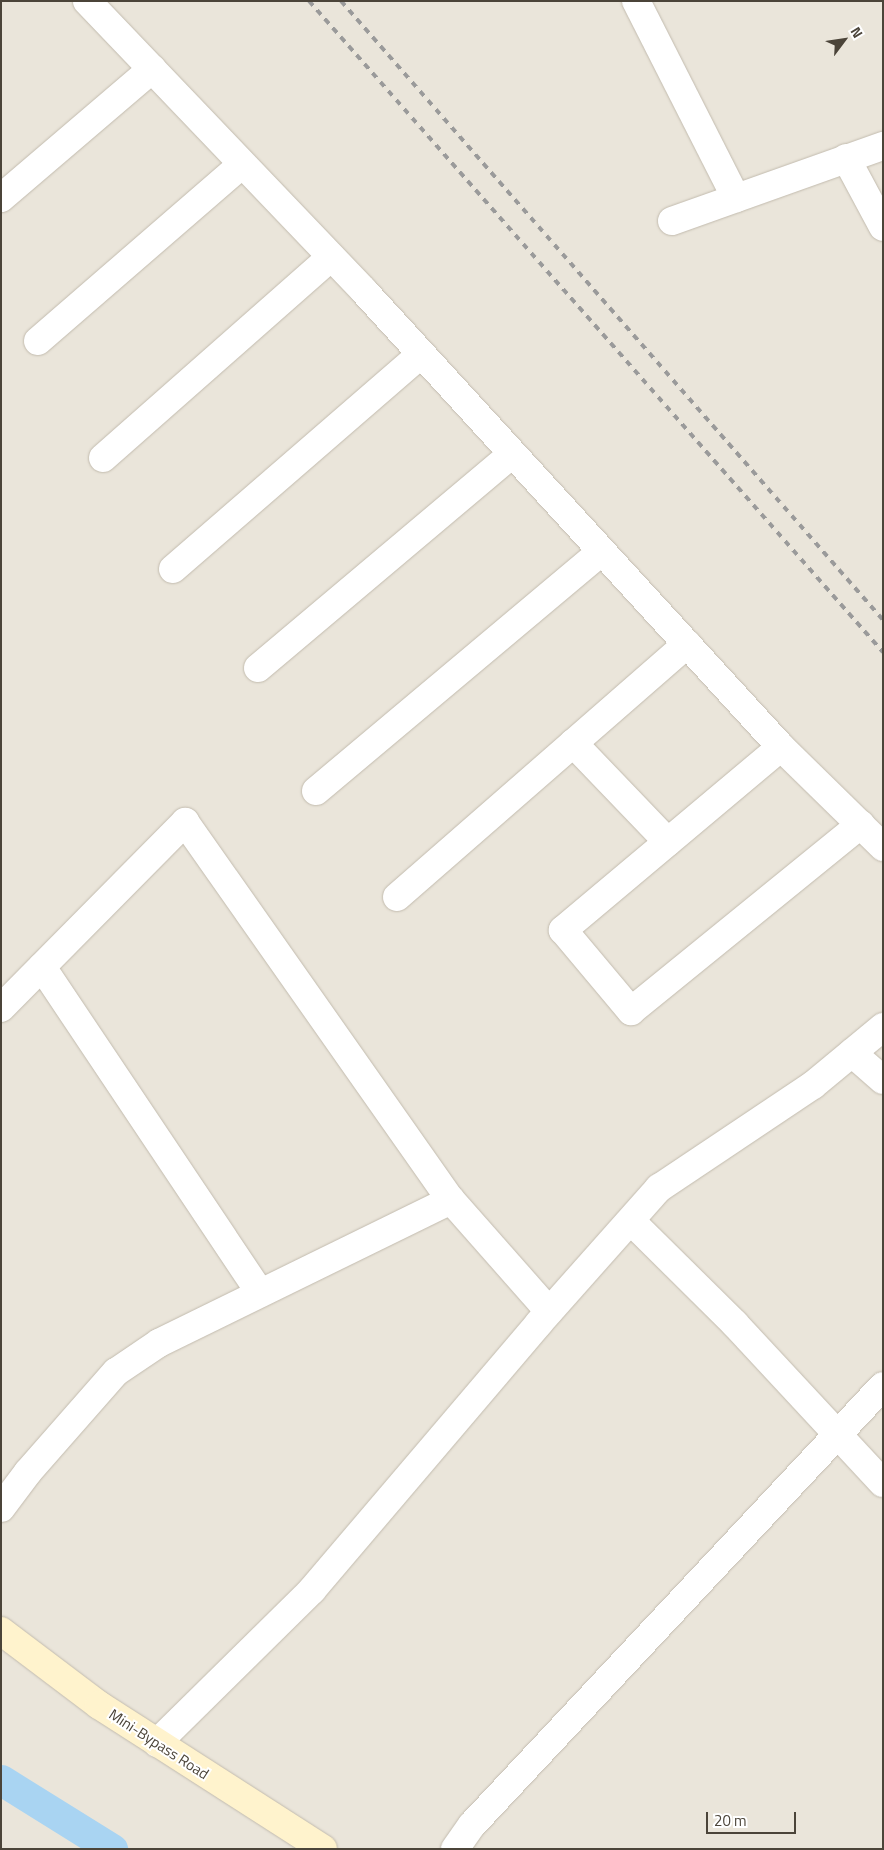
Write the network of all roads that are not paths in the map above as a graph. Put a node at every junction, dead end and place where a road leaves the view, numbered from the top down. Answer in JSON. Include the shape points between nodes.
{"nodes":[{"id":1,"x":88,"y":1,"type":"edge"},
{"id":2,"x":638,"y":2,"type":"edge"},
{"id":3,"x":152,"y":69,"type":"junction"},
{"id":4,"x":883,"y":146,"type":"edge"},
{"id":5,"x":846,"y":158,"type":"junction"},
{"id":6,"x":242,"y":164,"type":"junction"},
{"id":7,"x":1,"y":198,"type":"edge"},
{"id":8,"x":736,"y":198,"type":"junction"},
{"id":9,"x":672,"y":221,"type":"dead end"},
{"id":10,"x":883,"y":227,"type":"edge"},
{"id":11,"x":331,"y":257,"type":"junction"},
{"id":12,"x":38,"y":341,"type":"dead end"},
{"id":13,"x":421,"y":354,"type":"junction"},
{"id":14,"x":512,"y":454,"type":"junction"},
{"id":15,"x":103,"y":458,"type":"dead end"},
{"id":16,"x":602,"y":551,"type":"junction"},
{"id":17,"x":173,"y":570,"type":"dead end"},
{"id":18,"x":687,"y":644,"type":"junction"},
{"id":19,"x":258,"y":668,"type":"dead end"},
{"id":20,"x":574,"y":743,"type":"junction"},
{"id":21,"x":781,"y":747,"type":"junction"},
{"id":22,"x":316,"y":791,"type":"dead end"},
{"id":23,"x":870,"y":834,"type":"edge"},
{"id":24,"x":668,"y":842,"type":"junction"},
{"id":25,"x":397,"y":897,"type":"dead end"},
{"id":26,"x":42,"y":966,"type":"junction"},
{"id":27,"x":1,"y":1008,"type":"edge"},
{"id":28,"x":883,"y":1027,"type":"edge"},
{"id":29,"x":852,"y":1052,"type":"junction"},
{"id":30,"x":883,"y":1080,"type":"edge"},
{"id":31,"x":451,"y":1200,"type":"junction"},
{"id":32,"x":631,"y":1221,"type":"junction"},
{"id":33,"x":260,"y":1293,"type":"junction"},
{"id":34,"x":549,"y":1311,"type":"junction"},
{"id":35,"x":883,"y":1386,"type":"edge"},
{"id":36,"x":836,"y":1432,"type":"junction"},
{"id":37,"x":883,"y":1483,"type":"edge"},
{"id":38,"x":1,"y":1508,"type":"edge"},
{"id":39,"x":1,"y":1631,"type":"edge"},
{"id":40,"x":157,"y":1743,"type":"junction"},
{"id":41,"x":323,"y":1849,"type":"edge"},
{"id":42,"x":455,"y":1849,"type":"edge"}],
"edges":[{"from":1,"to":3,"type":"street"},
{"from":2,"to":8,"type":"street"},
{"from":3,"to":6,"type":"street"},
{"from":3,"to":7,"type":"street"},
{"from":4,"to":5,"type":"street"},
{"from":5,"to":8,"type":"street"},
{"from":5,"to":10,"type":"street"},
{"from":6,"to":11,"type":"street"},
{"from":6,"to":12,"type":"street"},
{"from":8,"to":9,"type":"street"},
{"from":11,"to":13,"type":"street"},
{"from":11,"to":15,"type":"street"},
{"from":13,"to":14,"type":"street"},
{"from":13,"to":17,"type":"street"},
{"from":14,"to":16,"type":"street"},
{"from":14,"to":19,"type":"street"},
{"from":16,"to":18,"type":"street"},
{"from":16,"to":22,"type":"street"},
{"from":18,"to":20,"type":"street"},
{"from":18,"to":21,"type":"street"},
{"from":20,"to":24,"type":"street"},
{"from":20,"to":25,"type":"street"},
{"from":21,"to":23,"type":"street"},
{"from":21,"to":24,"type":"street"},
{"from":23,"to":24,"type":"street","via":[[631,1011],[563,930]]},
{"from":26,"to":27,"type":"street"},
{"from":26,"to":31,"type":"street","via":[[184,822]]},
{"from":26,"to":33,"type":"street"},
{"from":28,"to":29,"type":"street"},
{"from":29,"to":30,"type":"street"},
{"from":29,"to":32,"type":"street","via":[[813,1085],[659,1188]]},
{"from":31,"to":33,"type":"street"},
{"from":31,"to":34,"type":"street"},
{"from":32,"to":34,"type":"street"},
{"from":32,"to":36,"type":"street","via":[[735,1324]]},
{"from":33,"to":38,"type":"street","via":[[159,1343],[116,1372],[28,1472]]},
{"from":34,"to":40,"type":"street","via":[[312,1590]]},
{"from":35,"to":36,"type":"street"},
{"from":36,"to":37,"type":"street"},
{"from":36,"to":42,"type":"street","via":[[472,1825]]},
{"from":39,"to":40,"type":"main road","name":"Mini-Bypass Road","via":[[99,1705]]},
{"from":40,"to":41,"type":"main road","name":"Mini-Bypass Road"}]}
